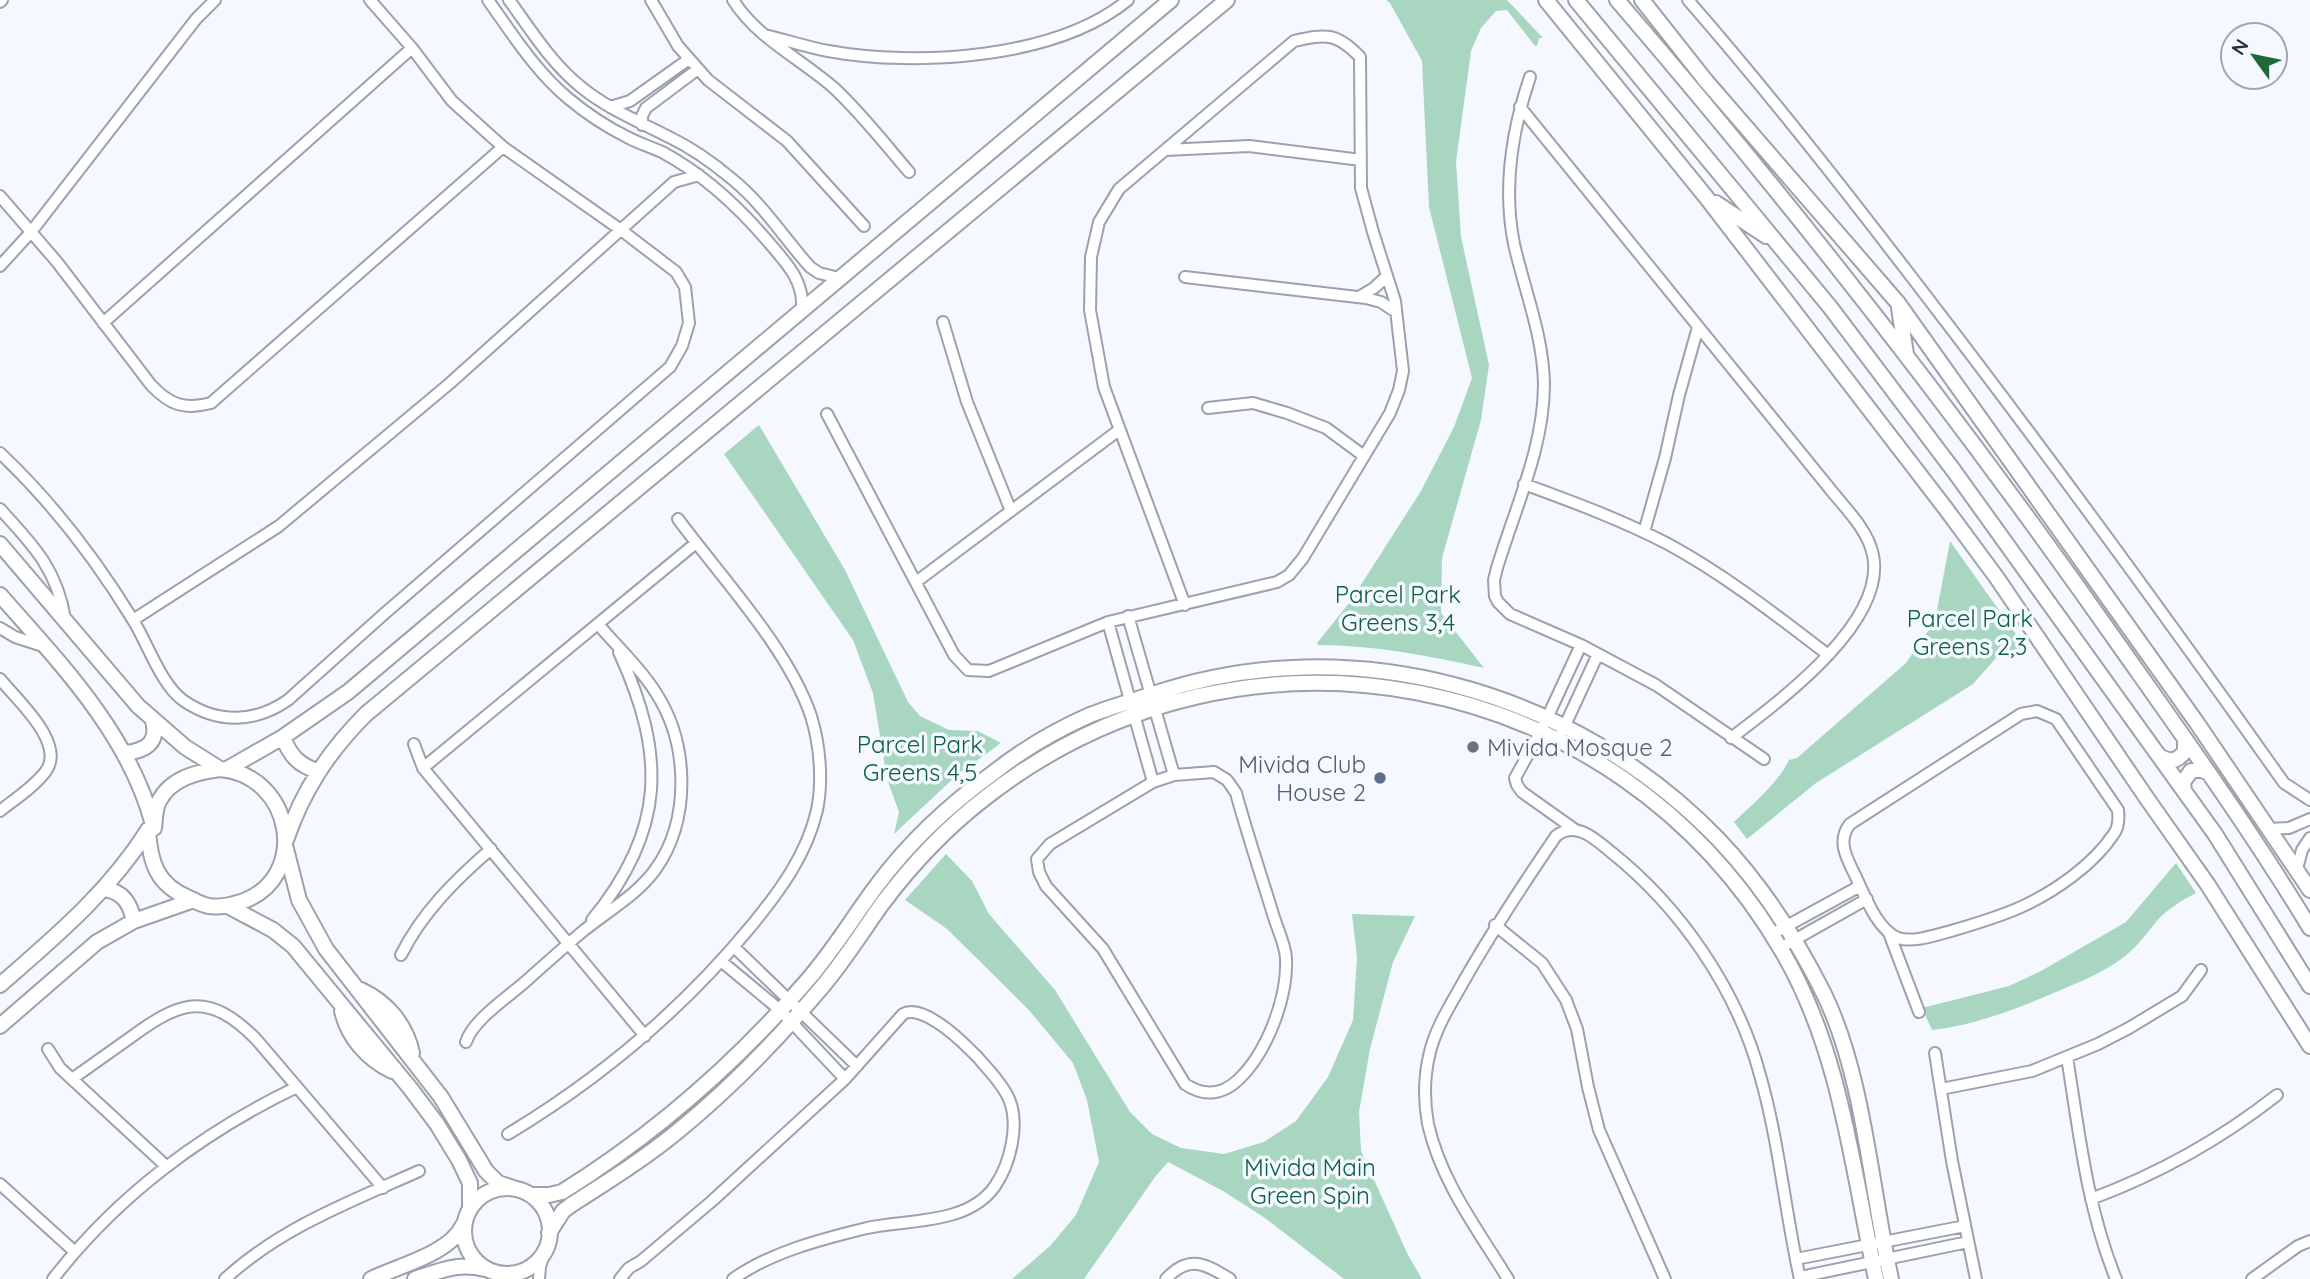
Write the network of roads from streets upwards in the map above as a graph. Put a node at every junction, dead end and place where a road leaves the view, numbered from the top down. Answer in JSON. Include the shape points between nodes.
{"nodes":[{"id":1,"x":215,"y":0,"type":"edge"},
{"id":2,"x":370,"y":0,"type":"edge"},
{"id":3,"x":488,"y":0,"type":"edge"},
{"id":4,"x":509,"y":0,"type":"edge"},
{"id":5,"x":651,"y":0,"type":"edge"},
{"id":6,"x":733,"y":0,"type":"edge"},
{"id":7,"x":1128,"y":0,"type":"edge"},
{"id":8,"x":1171,"y":0,"type":"edge"},
{"id":9,"x":1227,"y":0,"type":"edge"},
{"id":10,"x":1546,"y":0,"type":"edge"},
{"id":11,"x":1576,"y":0,"type":"edge"},
{"id":12,"x":1618,"y":0,"type":"edge"},
{"id":13,"x":1642,"y":0,"type":"edge"},
{"id":14,"x":1688,"y":0,"type":"edge"},
{"id":15,"x":765,"y":35,"type":"junction"},
{"id":16,"x":412,"y":48,"type":"junction"},
{"id":17,"x":689,"y":59,"type":"junction"},
{"id":18,"x":698,"y":69,"type":"junction"},
{"id":19,"x":1530,"y":77,"type":"dead end"},
{"id":20,"x":610,"y":107,"type":"junction"},
{"id":21,"x":1520,"y":107,"type":"junction"},
{"id":22,"x":642,"y":125,"type":"junction"},
{"id":23,"x":503,"y":148,"type":"junction"},
{"id":24,"x":1165,"y":150,"type":"junction"},
{"id":25,"x":1361,"y":160,"type":"junction"},
{"id":26,"x":909,"y":172,"type":"dead end"},
{"id":27,"x":699,"y":175,"type":"junction"},
{"id":28,"x":0,"y":195,"type":"edge"},
{"id":29,"x":1706,"y":197,"type":"junction"},
{"id":30,"x":864,"y":226,"type":"dead end"},
{"id":31,"x":621,"y":230,"type":"junction"},
{"id":32,"x":31,"y":232,"type":"junction"},
{"id":33,"x":1777,"y":243,"type":"junction"},
{"id":34,"x":792,"y":244,"type":"junction"},
{"id":35,"x":779,"y":254,"type":"junction"},
{"id":36,"x":0,"y":266,"type":"edge"},
{"id":37,"x":1387,"y":276,"type":"junction"},
{"id":38,"x":1185,"y":277,"type":"dead end"},
{"id":39,"x":839,"y":278,"type":"junction"},
{"id":40,"x":1358,"y":297,"type":"junction"},
{"id":41,"x":1898,"y":303,"type":"junction"},
{"id":42,"x":802,"y":310,"type":"junction"},
{"id":43,"x":1396,"y":312,"type":"junction"},
{"id":44,"x":103,"y":323,"type":"junction"},
{"id":45,"x":943,"y":323,"type":"dead end"},
{"id":46,"x":1698,"y":327,"type":"junction"},
{"id":47,"x":1906,"y":355,"type":"junction"},
{"id":48,"x":1208,"y":408,"type":"dead end"},
{"id":49,"x":827,"y":414,"type":"dead end"},
{"id":50,"x":1119,"y":429,"type":"junction"},
{"id":51,"x":0,"y":453,"type":"edge"},
{"id":52,"x":1364,"y":456,"type":"junction"},
{"id":53,"x":1524,"y":484,"type":"junction"},
{"id":54,"x":0,"y":509,"type":"edge"},
{"id":55,"x":1011,"y":511,"type":"junction"},
{"id":56,"x":678,"y":519,"type":"dead end"},
{"id":57,"x":1644,"y":532,"type":"junction"},
{"id":58,"x":696,"y":543,"type":"junction"},
{"id":59,"x":0,"y":544,"type":"edge"},
{"id":60,"x":916,"y":582,"type":"junction"},
{"id":61,"x":0,"y":595,"type":"edge"},
{"id":62,"x":1185,"y":606,"type":"junction"},
{"id":63,"x":1128,"y":616,"type":"junction"},
{"id":64,"x":65,"y":619,"type":"junction"},
{"id":65,"x":134,"y":620,"type":"junction"},
{"id":66,"x":1108,"y":622,"type":"junction"},
{"id":67,"x":598,"y":624,"type":"junction"},
{"id":68,"x":0,"y":628,"type":"edge"},
{"id":69,"x":1581,"y":645,"type":"junction"},
{"id":70,"x":46,"y":647,"type":"junction"},
{"id":71,"x":616,"y":647,"type":"junction"},
{"id":72,"x":1598,"y":654,"type":"junction"},
{"id":73,"x":1827,"y":654,"type":"junction"},
{"id":74,"x":0,"y":679,"type":"edge"},
{"id":75,"x":1152,"y":701,"type":"junction"},
{"id":76,"x":1133,"y":707,"type":"junction"},
{"id":77,"x":153,"y":721,"type":"junction"},
{"id":78,"x":1544,"y":724,"type":"junction"},
{"id":79,"x":1561,"y":733,"type":"junction"},
{"id":80,"x":283,"y":737,"type":"junction"},
{"id":81,"x":1731,"y":738,"type":"junction"},
{"id":82,"x":2185,"y":738,"type":"junction"},
{"id":83,"x":414,"y":744,"type":"dead end"},
{"id":84,"x":125,"y":752,"type":"junction"},
{"id":85,"x":2159,"y":756,"type":"junction"},
{"id":86,"x":1764,"y":759,"type":"dead end"},
{"id":87,"x":423,"y":768,"type":"junction"},
{"id":88,"x":223,"y":769,"type":"junction"},
{"id":89,"x":317,"y":771,"type":"junction"},
{"id":90,"x":2209,"y":773,"type":"junction"},
{"id":91,"x":1174,"y":775,"type":"junction"},
{"id":92,"x":1153,"y":782,"type":"junction"},
{"id":93,"x":2184,"y":791,"type":"junction"},
{"id":94,"x":2310,"y":800,"type":"edge"},
{"id":95,"x":0,"y":811,"type":"edge"},
{"id":96,"x":2310,"y":820,"type":"edge"},
{"id":97,"x":151,"y":829,"type":"junction"},
{"id":98,"x":1574,"y":829,"type":"junction"},
{"id":99,"x":2270,"y":829,"type":"junction"},
{"id":100,"x":2310,"y":838,"type":"edge"},
{"id":101,"x":285,"y":843,"type":"junction"},
{"id":102,"x":491,"y":849,"type":"junction"},
{"id":103,"x":2297,"y":869,"type":"junction"},
{"id":104,"x":1860,"y":886,"type":"junction"},
{"id":105,"x":105,"y":889,"type":"junction"},
{"id":106,"x":2310,"y":890,"type":"edge"},
{"id":107,"x":1867,"y":899,"type":"junction"},
{"id":108,"x":194,"y":900,"type":"junction"},
{"id":109,"x":228,"y":906,"type":"junction"},
{"id":110,"x":134,"y":920,"type":"junction"},
{"id":111,"x":1495,"y":925,"type":"junction"},
{"id":112,"x":1786,"y":926,"type":"junction"},
{"id":113,"x":2310,"y":928,"type":"edge"},
{"id":114,"x":582,"y":932,"type":"junction"},
{"id":115,"x":1889,"y":933,"type":"junction"},
{"id":116,"x":1772,"y":934,"type":"junction"},
{"id":117,"x":1794,"y":940,"type":"junction"},
{"id":118,"x":569,"y":943,"type":"junction"},
{"id":119,"x":734,"y":947,"type":"junction"},
{"id":120,"x":1780,"y":948,"type":"junction"},
{"id":121,"x":401,"y":955,"type":"dead end"},
{"id":122,"x":721,"y":961,"type":"junction"},
{"id":123,"x":2201,"y":970,"type":"dead end"},
{"id":124,"x":0,"y":985,"type":"edge"},
{"id":125,"x":2310,"y":986,"type":"edge"},
{"id":126,"x":356,"y":987,"type":"junction"},
{"id":127,"x":341,"y":1002,"type":"junction"},
{"id":128,"x":367,"y":1002,"type":"junction"},
{"id":129,"x":785,"y":1005,"type":"junction"},
{"id":130,"x":1919,"y":1012,"type":"dead end"},
{"id":131,"x":352,"y":1016,"type":"junction"},
{"id":132,"x":797,"y":1016,"type":"junction"},
{"id":133,"x":0,"y":1026,"type":"edge"},
{"id":134,"x":645,"y":1036,"type":"junction"},
{"id":135,"x":466,"y":1042,"type":"dead end"},
{"id":136,"x":2310,"y":1046,"type":"edge"},
{"id":137,"x":48,"y":1049,"type":"dead end"},
{"id":138,"x":1936,"y":1052,"type":"dead end"},
{"id":139,"x":409,"y":1056,"type":"junction"},
{"id":140,"x":2067,"y":1057,"type":"junction"},
{"id":141,"x":857,"y":1066,"type":"junction"},
{"id":142,"x":395,"y":1068,"type":"junction"},
{"id":143,"x":72,"y":1079,"type":"junction"},
{"id":144,"x":845,"y":1079,"type":"junction"},
{"id":145,"x":298,"y":1087,"type":"junction"},
{"id":146,"x":1941,"y":1089,"type":"junction"},
{"id":147,"x":2277,"y":1095,"type":"dead end"},
{"id":148,"x":508,"y":1134,"type":"dead end"},
{"id":149,"x":166,"y":1166,"type":"junction"},
{"id":150,"x":419,"y":1171,"type":"dead end"},
{"id":151,"x":0,"y":1184,"type":"edge"},
{"id":152,"x":383,"y":1188,"type":"junction"},
{"id":153,"x":523,"y":1192,"type":"junction"},
{"id":154,"x":2091,"y":1199,"type":"junction"},
{"id":155,"x":468,"y":1214,"type":"junction"},
{"id":156,"x":1965,"y":1226,"type":"junction"},
{"id":157,"x":548,"y":1240,"type":"junction"},
{"id":158,"x":2310,"y":1241,"type":"edge"},
{"id":159,"x":1968,"y":1242,"type":"junction"},
{"id":160,"x":1876,"y":1244,"type":"junction"},
{"id":161,"x":75,"y":1252,"type":"junction"},
{"id":162,"x":1796,"y":1259,"type":"junction"},
{"id":163,"x":1880,"y":1261,"type":"junction"},
{"id":164,"x":499,"y":1274,"type":"edge"},
{"id":165,"x":1800,"y":1278,"type":"edge"},
{"id":166,"x":53,"y":1279,"type":"edge"},
{"id":167,"x":225,"y":1279,"type":"edge"},
{"id":168,"x":371,"y":1279,"type":"edge"},
{"id":169,"x":415,"y":1279,"type":"edge"},
{"id":170,"x":539,"y":1279,"type":"edge"},
{"id":171,"x":620,"y":1279,"type":"edge"},
{"id":172,"x":733,"y":1279,"type":"edge"},
{"id":173,"x":1166,"y":1279,"type":"edge"},
{"id":174,"x":1230,"y":1279,"type":"edge"},
{"id":175,"x":1508,"y":1279,"type":"edge"},
{"id":176,"x":1665,"y":1279,"type":"edge"},
{"id":177,"x":1876,"y":1279,"type":"edge"},
{"id":178,"x":1891,"y":1279,"type":"edge"},
{"id":179,"x":1976,"y":1279,"type":"edge"},
{"id":180,"x":2116,"y":1279,"type":"edge"},
{"id":181,"x":2252,"y":1279,"type":"edge"}],
"edges":[{"from":1,"to":32,"type":"street"},
{"from":2,"to":16,"type":"street"},
{"from":3,"to":27,"type":"street","via":[[540,71],[572,102]]},
{"from":4,"to":20,"type":"street","via":[[565,74]]},
{"from":5,"to":17,"type":"street"},
{"from":6,"to":15,"type":"street"},
{"from":7,"to":15,"type":"street","via":[[1073,32],[1022,47],[958,57],[893,58]]},
{"from":8,"to":39,"type":"street"},
{"from":9,"to":89,"type":"street","via":[[366,714]]},
{"from":10,"to":29,"type":"street"},
{"from":11,"to":33,"type":"street"},
{"from":12,"to":47,"type":"street"},
{"from":13,"to":41,"type":"street"},
{"from":14,"to":94,"type":"street","via":[[1754,76],[1911,276],[2062,475],[2284,783]]},
{"from":15,"to":26,"type":"street","via":[[837,91]]},
{"from":16,"to":23,"type":"street","via":[[452,102]]},
{"from":16,"to":44,"type":"street"},
{"from":17,"to":18,"type":"street"},
{"from":17,"to":20,"type":"street","via":[[626,103]]},
{"from":18,"to":22,"type":"street","via":[[646,108]]},
{"from":18,"to":30,"type":"street","via":[[787,141]]},
{"from":19,"to":21,"type":"street"},
{"from":20,"to":22,"type":"street"},
{"from":21,"to":46,"type":"street"},
{"from":21,"to":53,"type":"street","via":[[1510,214],[1537,322],[1544,387],[1538,442]]},
{"from":22,"to":34,"type":"street","via":[[703,157],[734,180]]},
{"from":23,"to":31,"type":"street"},
{"from":23,"to":44,"type":"street","via":[[211,403],[184,406],[161,395]]},
{"from":24,"to":25,"type":"street","via":[[1249,146]]},
{"from":24,"to":25,"type":"street","via":[[1294,41],[1324,34],[1347,43],[1360,57]]},
{"from":24,"to":50,"type":"street","via":[[1119,189],[1098,222],[1091,257],[1090,310],[1104,387]]},
{"from":25,"to":37,"type":"street","via":[[1361,188]]},
{"from":27,"to":31,"type":"street","via":[[674,182]]},
{"from":27,"to":35,"type":"street","via":[[750,219]]},
{"from":28,"to":32,"type":"street"},
{"from":29,"to":33,"type":"street"},
{"from":29,"to":136,"type":"street","via":[[1997,578],[2208,885]]},
{"from":31,"to":65,"type":"street","via":[[449,384],[279,526]]},
{"from":31,"to":65,"type":"street","via":[[666,263],[685,287],[689,323],[670,367],[288,700],[272,711],[242,719],[198,710],[170,687]]},
{"from":32,"to":36,"type":"street"},
{"from":32,"to":44,"type":"street"},
{"from":33,"to":85,"type":"street","via":[[1947,461]]},
{"from":34,"to":35,"type":"street"},
{"from":34,"to":39,"type":"street","via":[[810,267]]},
{"from":35,"to":42,"type":"street","via":[[797,277]]},
{"from":37,"to":40,"type":"street"},
{"from":37,"to":43,"type":"street"},
{"from":38,"to":40,"type":"street"},
{"from":39,"to":42,"type":"street"},
{"from":40,"to":43,"type":"street","via":[[1381,302]]},
{"from":41,"to":47,"type":"street"},
{"from":41,"to":99,"type":"street"},
{"from":42,"to":80,"type":"street","via":[[348,692]]},
{"from":43,"to":52,"type":"street","via":[[1402,371],[1399,390]]},
{"from":45,"to":55,"type":"street","via":[[967,402]]},
{"from":46,"to":57,"type":"street"},
{"from":46,"to":73,"type":"street","via":[[1844,506],[1870,545],[1874,562],[1869,596],[1855,623]]},
{"from":47,"to":82,"type":"street","via":[[2040,533]]},
{"from":48,"to":52,"type":"street","via":[[1253,403],[1287,413],[1326,428]]},
{"from":49,"to":60,"type":"street"},
{"from":50,"to":55,"type":"street"},
{"from":50,"to":62,"type":"street"},
{"from":51,"to":65,"type":"street","via":[[70,527]]},
{"from":52,"to":62,"type":"street","via":[[1289,575]]},
{"from":53,"to":57,"type":"street"},
{"from":53,"to":69,"type":"street","via":[[1497,568],[1495,596],[1510,614]]},
{"from":54,"to":64,"type":"street","via":[[45,561],[62,598]]},
{"from":55,"to":60,"type":"street"},
{"from":56,"to":58,"type":"street"},
{"from":57,"to":73,"type":"street","via":[[1730,582]]},
{"from":58,"to":67,"type":"street"},
{"from":58,"to":119,"type":"street","via":[[792,674],[811,718],[819,762],[817,811],[792,873]]},
{"from":59,"to":64,"type":"street"},
{"from":60,"to":66,"type":"street","via":[[954,655],[968,670],[989,671]]},
{"from":61,"to":70,"type":"street"},
{"from":62,"to":63,"type":"street"},
{"from":63,"to":66,"type":"street"},
{"from":63,"to":75,"type":"street"},
{"from":64,"to":77,"type":"street"},
{"from":66,"to":76,"type":"street"},
{"from":67,"to":71,"type":"street"},
{"from":67,"to":87,"type":"street"},
{"from":68,"to":70,"type":"street"},
{"from":69,"to":72,"type":"street"},
{"from":69,"to":78,"type":"street"},
{"from":70,"to":84,"type":"street"},
{"from":71,"to":114,"type":"street","via":[[643,711],[652,759],[651,791],[630,864]]},
{"from":71,"to":114,"type":"street","via":[[640,671],[669,716],[680,756],[681,800],[655,870]]},
{"from":72,"to":79,"type":"street"},
{"from":72,"to":81,"type":"street","via":[[1656,685]]},
{"from":73,"to":81,"type":"street"},
{"from":74,"to":95,"type":"street","via":[[44,732],[51,751],[47,769]]},
{"from":75,"to":76,"type":"street"},
{"from":75,"to":78,"type":"street","via":[[1290,683],[1345,684],[1413,691]]},
{"from":75,"to":91,"type":"street"},
{"from":76,"to":92,"type":"street"},
{"from":76,"to":129,"type":"street","via":[[1090,715],[1026,750],[944,812],[889,870]]},
{"from":76,"to":132,"type":"street","via":[[1045,757],[954,824],[898,883]]},
{"from":77,"to":84,"type":"street","via":[[150,744]]},
{"from":77,"to":88,"type":"street"},
{"from":78,"to":79,"type":"street"},
{"from":78,"to":98,"type":"street","via":[[1518,770],[1517,785]]},
{"from":79,"to":112,"type":"street","via":[[1643,774],[1696,817],[1744,867]]},
{"from":79,"to":116,"type":"street","via":[[1667,812],[1706,849]]},
{"from":80,"to":88,"type":"street"},
{"from":80,"to":89,"type":"street","via":[[295,760]]},
{"from":81,"to":86,"type":"street"},
{"from":82,"to":85,"type":"street","via":[[2185,751],[2177,759]]},
{"from":82,"to":90,"type":"street"},
{"from":83,"to":87,"type":"street"},
{"from":84,"to":97,"type":"street","via":[[142,789]]},
{"from":85,"to":93,"type":"street"},
{"from":87,"to":102,"type":"street"},
{"from":88,"to":97,"type":"street","via":[[195,772],[174,784],[158,802]]},
{"from":88,"to":101,"type":"street","via":[[263,786],[284,820]]},
{"from":89,"to":101,"type":"street"},
{"from":90,"to":93,"type":"street","via":[[2191,771],[2183,782]]},
{"from":90,"to":113,"type":"street"},
{"from":91,"to":92,"type":"street"},
{"from":91,"to":92,"type":"street","via":[[1214,772],[1236,793],[1286,956],[1281,996],[1262,1050],[1238,1080],[1217,1092],[1205,1094],[1185,1084],[1103,950],[1045,886],[1038,872],[1037,859],[1050,844]]},
{"from":93,"to":125,"type":"street"},
{"from":96,"to":99,"type":"street"},
{"from":97,"to":105,"type":"street"},
{"from":97,"to":108,"type":"street","via":[[149,853],[158,874],[173,891]]},
{"from":98,"to":111,"type":"street","via":[[1556,836]]},
{"from":98,"to":162,"type":"street","via":[[1605,847],[1653,890],[1687,931],[1728,995],[1760,1074]]},
{"from":99,"to":103,"type":"street"},
{"from":100,"to":103,"type":"street"},
{"from":101,"to":109,"type":"street","via":[[279,867],[266,886],[249,899]]},
{"from":101,"to":126,"type":"street","via":[[295,887],[311,925]]},
{"from":102,"to":118,"type":"street"},
{"from":102,"to":121,"type":"street","via":[[430,910]]},
{"from":103,"to":106,"type":"street"},
{"from":104,"to":107,"type":"street"},
{"from":104,"to":112,"type":"street"},
{"from":104,"to":115,"type":"street","via":[[1843,846],[1850,824],[2021,714],[2036,711],[2056,719],[2118,810],[2115,834],[2091,860],[2023,906],[1942,934],[1900,939]]},
{"from":105,"to":110,"type":"street","via":[[126,900]]},
{"from":105,"to":124,"type":"street"},
{"from":107,"to":115,"type":"street"},
{"from":107,"to":117,"type":"street"},
{"from":108,"to":109,"type":"street"},
{"from":108,"to":110,"type":"street"},
{"from":109,"to":127,"type":"street","via":[[293,946]]},
{"from":110,"to":133,"type":"street","via":[[80,955]]},
{"from":111,"to":175,"type":"street","via":[[1437,1030],[1425,1097],[1443,1169]]},
{"from":111,"to":176,"type":"street","via":[[1542,963],[1566,1000],[1603,1140]]},
{"from":112,"to":116,"type":"street"},
{"from":112,"to":117,"type":"street"},
{"from":114,"to":118,"type":"street"},
{"from":115,"to":130,"type":"street"},
{"from":116,"to":120,"type":"street"},
{"from":117,"to":120,"type":"street"},
{"from":117,"to":160,"type":"street","via":[[1827,999],[1843,1045],[1861,1119]]},
{"from":118,"to":134,"type":"street"},
{"from":118,"to":135,"type":"street","via":[[483,1018]]},
{"from":119,"to":122,"type":"street"},
{"from":119,"to":129,"type":"street"},
{"from":120,"to":160,"type":"street","via":[[1809,1003],[1829,1057]]},
{"from":122,"to":129,"type":"street"},
{"from":122,"to":134,"type":"street"},
{"from":123,"to":140,"type":"street","via":[[2182,996],[2169,1005]]},
{"from":126,"to":128,"type":"street"},
{"from":126,"to":139,"type":"street","via":[[395,1016],[404,1030]]},
{"from":127,"to":131,"type":"street"},
{"from":127,"to":142,"type":"street","via":[[344,1018],[360,1046],[384,1067]]},
{"from":128,"to":131,"type":"street"},
{"from":128,"to":139,"type":"street"},
{"from":129,"to":132,"type":"street"},
{"from":129,"to":153,"type":"street","via":[[666,1121],[562,1192]]},
{"from":131,"to":142,"type":"street"},
{"from":132,"to":141,"type":"street"},
{"from":132,"to":144,"type":"street"},
{"from":132,"to":157,"type":"street","via":[[702,1111],[563,1212]]},
{"from":134,"to":148,"type":"street","via":[[581,1087]]},
{"from":137,"to":143,"type":"street"},
{"from":138,"to":146,"type":"street"},
{"from":139,"to":142,"type":"street"},
{"from":139,"to":153,"type":"street","via":[[455,1117],[486,1171],[498,1183]]},
{"from":140,"to":146,"type":"street","via":[[2009,1077]]},
{"from":140,"to":154,"type":"street"},
{"from":141,"to":144,"type":"street"},
{"from":141,"to":172,"type":"street","via":[[909,1010],[935,1021],[959,1039],[1010,1100],[1013,1130],[997,1184],[985,1199],[962,1212],[869,1228],[808,1245]]},
{"from":142,"to":155,"type":"street","via":[[462,1167],[471,1191]]},
{"from":143,"to":145,"type":"street","via":[[156,1019],[191,1006],[217,1011],[240,1023]]},
{"from":143,"to":149,"type":"street"},
{"from":144,"to":171,"type":"street"},
{"from":145,"to":149,"type":"street","via":[[227,1125]]},
{"from":145,"to":152,"type":"street"},
{"from":146,"to":156,"type":"street"},
{"from":147,"to":154,"type":"street","via":[[2192,1152]]},
{"from":149,"to":161,"type":"street"},
{"from":150,"to":152,"type":"street"},
{"from":151,"to":161,"type":"street"},
{"from":152,"to":167,"type":"street","via":[[297,1228]]},
{"from":153,"to":155,"type":"street","via":[[501,1188],[487,1193]]},
{"from":153,"to":157,"type":"street","via":[[541,1205],[548,1218]]},
{"from":154,"to":180,"type":"street"},
{"from":155,"to":164,"type":"street","via":[[464,1232],[471,1255]]},
{"from":155,"to":168,"type":"street","via":[[449,1243]]},
{"from":156,"to":159,"type":"street"},
{"from":156,"to":160,"type":"street"},
{"from":157,"to":164,"type":"street","via":[[538,1260],[526,1269]]},
{"from":157,"to":170,"type":"street"},
{"from":158,"to":181,"type":"street"},
{"from":159,"to":163,"type":"street"},
{"from":159,"to":179,"type":"street"},
{"from":160,"to":162,"type":"street"},
{"from":160,"to":163,"type":"street"},
{"from":161,"to":166,"type":"street"},
{"from":162,"to":165,"type":"street"},
{"from":163,"to":165,"type":"street"},
{"from":163,"to":177,"type":"street"},
{"from":163,"to":178,"type":"street"},
{"from":164,"to":169,"type":"street","via":[[461,1265]]},
{"from":173,"to":174,"type":"street","via":[[1198,1263]]}]}
